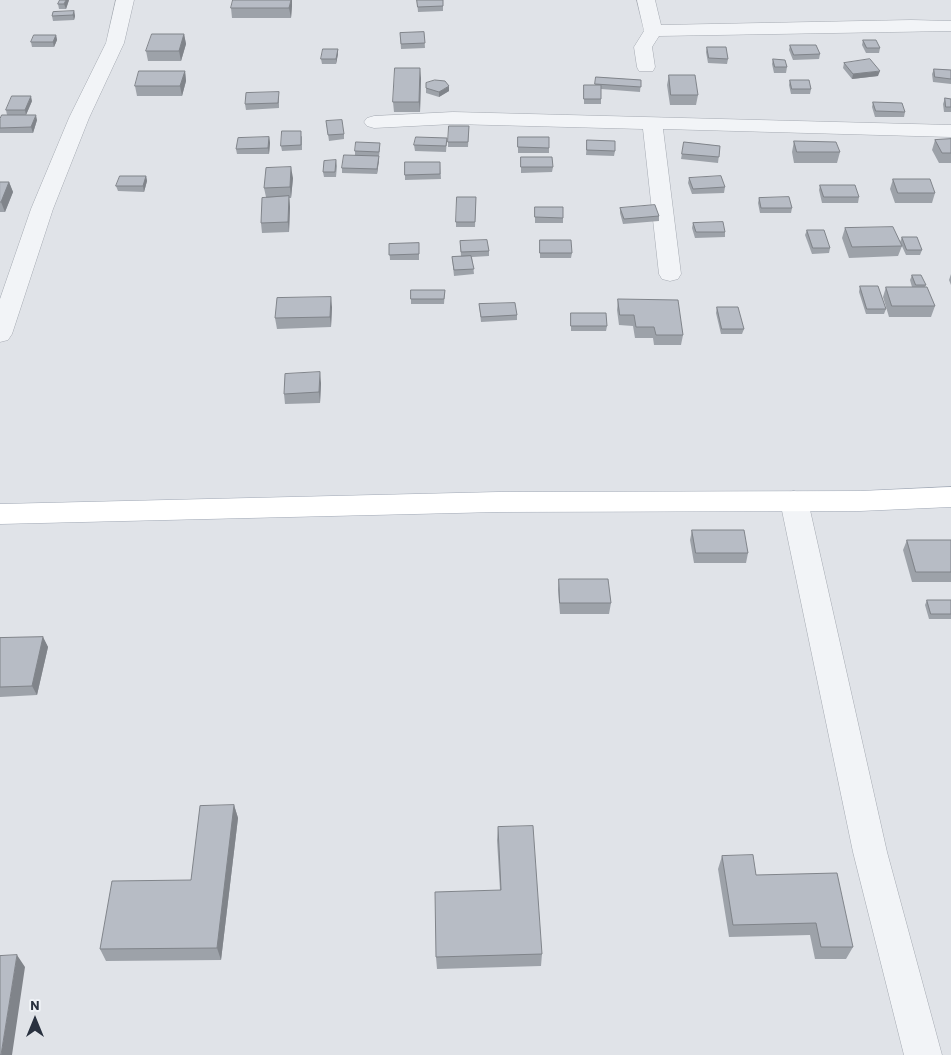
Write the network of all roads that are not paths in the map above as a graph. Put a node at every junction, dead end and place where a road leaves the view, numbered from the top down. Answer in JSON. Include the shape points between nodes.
{"nodes":[{"id":1,"x":124,"y":0,"type":"edge"},
{"id":2,"x":646,"y":0,"type":"edge"},
{"id":3,"x":951,"y":26,"type":"edge"},
{"id":4,"x":653,"y":31,"type":"junction"},
{"id":5,"x":646,"y":68,"type":"dead end"},
{"id":6,"x":374,"y":122,"type":"dead end"},
{"id":7,"x":652,"y":124,"type":"junction"},
{"id":8,"x":951,"y":130,"type":"edge"},
{"id":9,"x":670,"y":274,"type":"dead end"},
{"id":10,"x":0,"y":334,"type":"edge"},
{"id":11,"x":951,"y":497,"type":"edge"},
{"id":12,"x":794,"y":502,"type":"junction"},
{"id":13,"x":0,"y":514,"type":"edge"},
{"id":14,"x":923,"y":1055,"type":"edge"}],
"edges":[{"from":1,"to":10,"type":"street","via":[[115,43],[79,118],[42,209]]},
{"from":2,"to":4,"type":"street"},
{"from":3,"to":4,"type":"street"},
{"from":4,"to":5,"type":"street","via":[[643,47]]},
{"from":6,"to":7,"type":"street","via":[[453,118]]},
{"from":7,"to":8,"type":"street"},
{"from":7,"to":9,"type":"street"},
{"from":11,"to":12,"type":"main road"},
{"from":12,"to":13,"type":"main road","via":[[498,502]]},
{"from":12,"to":14,"type":"street","via":[[870,852]]}]}
